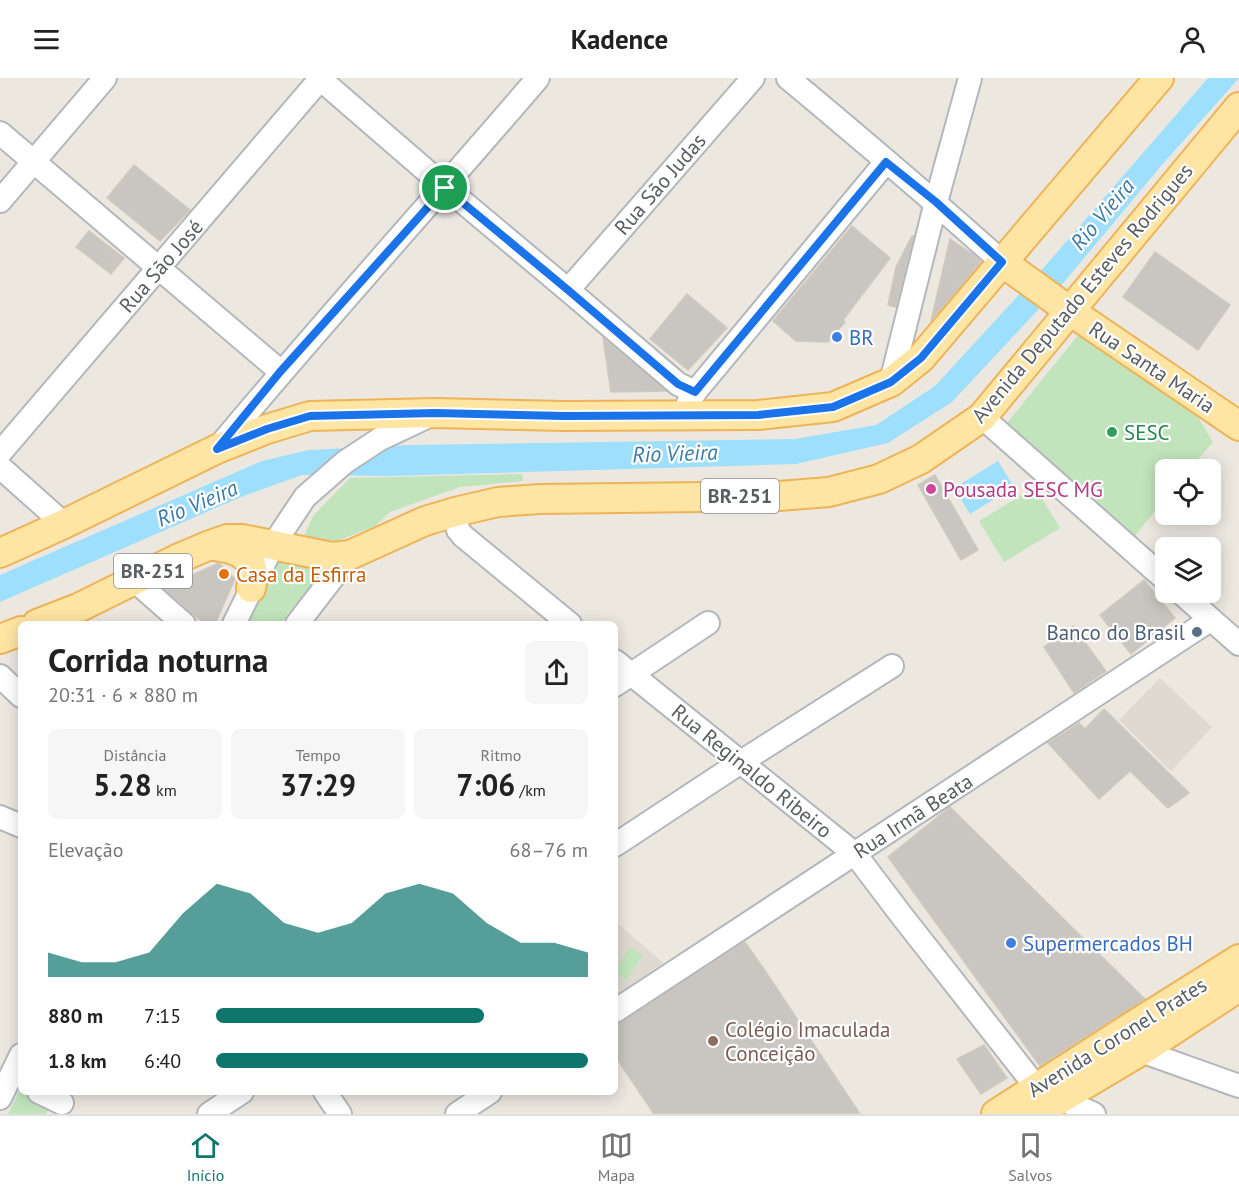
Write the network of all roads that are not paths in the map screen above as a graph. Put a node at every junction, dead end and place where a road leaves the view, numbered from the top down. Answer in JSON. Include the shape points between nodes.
{"nodes":[{"id":1,"x":105,"y":78,"type":"edge"},
{"id":2,"x":320,"y":78,"type":"edge"},
{"id":3,"x":538,"y":78,"type":"edge"},
{"id":4,"x":753,"y":78,"type":"edge"},
{"id":5,"x":970,"y":78,"type":"edge"},
{"id":6,"x":1137,"y":78,"type":"edge"},
{"id":7,"x":1159,"y":78,"type":"edge"},
{"id":8,"x":795,"y":81,"type":"edge"},
{"id":9,"x":1239,"y":107,"type":"edge"},
{"id":10,"x":1128,"y":115,"type":"junction"},
{"id":11,"x":0,"y":133,"type":"edge"},
{"id":12,"x":33,"y":162,"type":"junction"},
{"id":13,"x":886,"y":162,"type":"junction"},
{"id":14,"x":445,"y":188,"type":"junction"},
{"id":15,"x":0,"y":201,"type":"edge"},
{"id":16,"x":936,"y":202,"type":"junction"},
{"id":17,"x":1009,"y":267,"type":"junction"},
{"id":18,"x":158,"y":269,"type":"junction"},
{"id":19,"x":568,"y":290,"type":"junction"},
{"id":20,"x":1062,"y":305,"type":"junction"},
{"id":21,"x":280,"y":372,"type":"junction"},
{"id":22,"x":891,"y":382,"type":"junction"},
{"id":23,"x":685,"y":397,"type":"junction"},
{"id":24,"x":435,"y":413,"type":"junction"},
{"id":25,"x":982,"y":417,"type":"junction"},
{"id":26,"x":1239,"y":426,"type":"edge"},
{"id":27,"x":217,"y":449,"type":"junction"},
{"id":28,"x":0,"y":453,"type":"edge"},
{"id":29,"x":0,"y":467,"type":"edge"},
{"id":30,"x":454,"y":512,"type":"junction"},
{"id":31,"x":64,"y":524,"type":"junction"},
{"id":32,"x":210,"y":545,"type":"junction"},
{"id":33,"x":273,"y":545,"type":"junction"},
{"id":34,"x":0,"y":553,"type":"edge"},
{"id":35,"x":350,"y":555,"type":"junction"},
{"id":36,"x":1155,"y":570,"type":"edge"},
{"id":37,"x":134,"y":580,"type":"junction"},
{"id":38,"x":251,"y":588,"type":"junction"},
{"id":39,"x":1191,"y":603,"type":"edge"},
{"id":40,"x":1210,"y":620,"type":"junction"},
{"id":41,"x":45,"y":621,"type":"edge"},
{"id":42,"x":181,"y":621,"type":"edge"},
{"id":43,"x":235,"y":621,"type":"edge"},
{"id":44,"x":299,"y":621,"type":"edge"},
{"id":45,"x":566,"y":621,"type":"edge"},
{"id":46,"x":708,"y":622,"type":"dead end"},
{"id":47,"x":18,"y":631,"type":"edge"},
{"id":48,"x":0,"y":639,"type":"edge"},
{"id":49,"x":1239,"y":644,"type":"edge"},
{"id":50,"x":892,"y":666,"type":"dead end"},
{"id":51,"x":620,"y":673,"type":"edge"},
{"id":52,"x":0,"y":676,"type":"edge"},
{"id":53,"x":18,"y":693,"type":"edge"},
{"id":54,"x":741,"y":762,"type":"junction"},
{"id":55,"x":0,"y":817,"type":"edge"},
{"id":56,"x":18,"y":825,"type":"edge"},
{"id":57,"x":618,"y":843,"type":"edge"},
{"id":58,"x":855,"y":854,"type":"junction"},
{"id":59,"x":1239,"y":959,"type":"edge"},
{"id":60,"x":1239,"y":987,"type":"edge"},
{"id":61,"x":618,"y":1009,"type":"edge"},
{"id":62,"x":1141,"y":1051,"type":"junction"},
{"id":63,"x":18,"y":1061,"type":"edge"},
{"id":64,"x":8,"y":1083,"type":"edge"},
{"id":65,"x":1239,"y":1086,"type":"edge"},
{"id":66,"x":45,"y":1095,"type":"edge"},
{"id":67,"x":238,"y":1095,"type":"edge"},
{"id":68,"x":328,"y":1095,"type":"edge"},
{"id":69,"x":486,"y":1095,"type":"edge"},
{"id":70,"x":1044,"y":1100,"type":"edge"},
{"id":71,"x":62,"y":1103,"type":"edge"},
{"id":72,"x":209,"y":1114,"type":"edge"},
{"id":73,"x":340,"y":1114,"type":"edge"},
{"id":74,"x":457,"y":1114,"type":"edge"},
{"id":75,"x":996,"y":1114,"type":"edge"},
{"id":76,"x":1094,"y":1114,"type":"edge"}],
"edges":[{"from":1,"to":12,"type":"street"},
{"from":2,"to":14,"type":"street"},
{"from":2,"to":18,"type":"street","name":"Rua São José"},
{"from":3,"to":14,"type":"street"},
{"from":4,"to":19,"type":"street","name":"Rua São Judas"},
{"from":5,"to":16,"type":"street"},
{"from":6,"to":10,"type":"street"},
{"from":7,"to":10,"type":"main road"},
{"from":8,"to":13,"type":"street","name":"Rua Santa Maria"},
{"from":9,"to":20,"type":"main road","name":"Avenida Deputado Esteves Rodrigues","number":"BR-251"},
{"from":10,"to":17,"type":"main road"},
{"from":11,"to":12,"type":"street"},
{"from":12,"to":15,"type":"street"},
{"from":12,"to":18,"type":"street"},
{"from":13,"to":16,"type":"street","name":"Rua Santa Maria"},
{"from":13,"to":23,"type":"street"},
{"from":14,"to":19,"type":"street"},
{"from":14,"to":21,"type":"street"},
{"from":16,"to":17,"type":"street","name":"Rua Santa Maria"},
{"from":16,"to":22,"type":"street"},
{"from":17,"to":20,"type":"main road","name":"Rua Santa Maria"},
{"from":17,"to":22,"type":"main road","via":[[921,358]]},
{"from":18,"to":21,"type":"street"},
{"from":18,"to":28,"type":"street","name":"Rua São José"},
{"from":19,"to":23,"type":"street"},
{"from":20,"to":25,"type":"main road","name":"Avenida Deputado Esteves Rodrigues","number":"BR-251"},
{"from":20,"to":26,"type":"main road","name":"Rua Santa Maria"},
{"from":21,"to":27,"type":"street"},
{"from":22,"to":23,"type":"main road","via":[[833,407],[758,415]]},
{"from":23,"to":24,"type":"main road","via":[[564,416]]},
{"from":24,"to":27,"type":"main road","via":[[310,416]]},
{"from":24,"to":33,"type":"street","via":[[380,439],[345,462],[305,497]]},
{"from":25,"to":30,"type":"main road","name":"Avenida Deputado Esteves Rodrigues","number":"BR-251","via":[[921,459],[879,478],[829,492],[540,499],[498,502]]},
{"from":25,"to":36,"type":"street"},
{"from":27,"to":31,"type":"main road"},
{"from":29,"to":31,"type":"street"},
{"from":30,"to":35,"type":"main road","name":"Avenida Deputado Esteves Rodrigues","number":"BR-251"},
{"from":30,"to":45,"type":"street","via":[[463,536]]},
{"from":31,"to":34,"type":"main road"},
{"from":32,"to":33,"type":"main road","name":"Avenida Deputado Esteves Rodrigues","number":"BR-251","via":[[235,538]]},
{"from":32,"to":37,"type":"main road","name":"Avenida Deputado Esteves Rodrigues","number":"BR-251"},
{"from":32,"to":38,"type":"main road","via":[[230,548],[249,560],[253,573]]},
{"from":33,"to":35,"type":"main road","name":"Avenida Deputado Esteves Rodrigues","number":"BR-251","via":[[332,557]]},
{"from":33,"to":38,"type":"street"},
{"from":35,"to":44,"type":"street","name":"Avenida Deputado Esteves Rodrigues"},
{"from":37,"to":41,"type":"main road","name":"Avenida Deputado Esteves Rodrigues","number":"BR-251"},
{"from":37,"to":42,"type":"street"},
{"from":38,"to":43,"type":"street"},
{"from":39,"to":40,"type":"street"},
{"from":40,"to":49,"type":"street"},
{"from":40,"to":58,"type":"street","name":"Rua Irmã Beata"},
{"from":46,"to":51,"type":"street"},
{"from":47,"to":48,"type":"main road"},
{"from":50,"to":54,"type":"street"},
{"from":51,"to":54,"type":"street","name":"Rua Reginaldo Ribeiro"},
{"from":52,"to":53,"type":"street"},
{"from":54,"to":57,"type":"street"},
{"from":54,"to":58,"type":"street","name":"Rua Reginaldo Ribeiro"},
{"from":55,"to":56,"type":"street"},
{"from":58,"to":61,"type":"street","name":"Rua Irmã Beata"},
{"from":58,"to":70,"type":"street","name":"Rua Reginaldo Ribeiro"},
{"from":59,"to":70,"type":"main road","name":"Avenida Coronel Prates","via":[[1131,1027]]},
{"from":60,"to":62,"type":"main road","name":"Avenida Coronel Prates"},
{"from":62,"to":65,"type":"street"},
{"from":62,"to":70,"type":"main road","name":"Avenida Coronel Prates"},
{"from":63,"to":64,"type":"street"},
{"from":66,"to":71,"type":"street"},
{"from":67,"to":72,"type":"street"},
{"from":68,"to":73,"type":"street"},
{"from":69,"to":74,"type":"street"},
{"from":70,"to":75,"type":"main road","name":"Avenida Coronel Prates"},
{"from":70,"to":76,"type":"street"}]}
